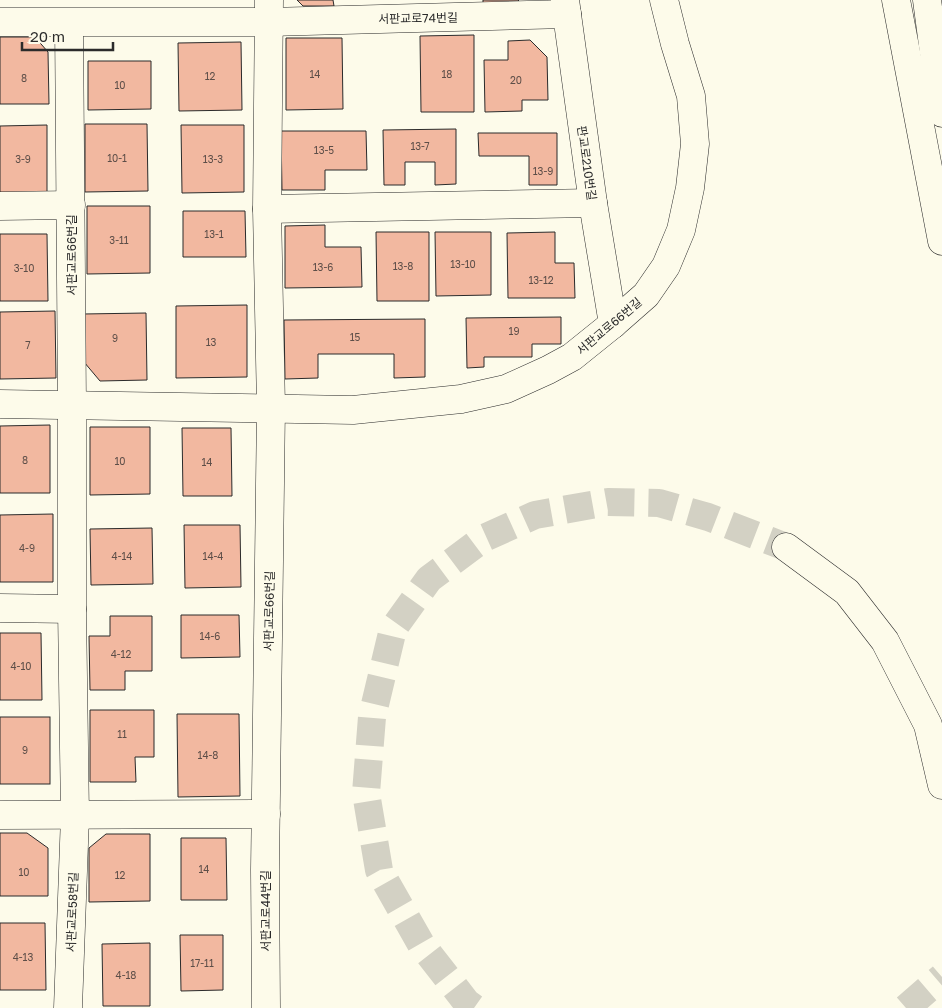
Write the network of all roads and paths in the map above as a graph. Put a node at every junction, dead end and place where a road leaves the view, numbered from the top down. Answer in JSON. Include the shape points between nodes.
{"nodes":[{"id":1,"x":664,"y":0,"type":"edge"},
{"id":2,"x":896,"y":0,"type":"edge"},
{"id":3,"x":927,"y":0,"type":"edge"},
{"id":4,"x":566,"y":7,"type":"edge"},
{"id":5,"x":269,"y":11,"type":"edge"},
{"id":6,"x":0,"y":22,"type":"edge"},
{"id":7,"x":70,"y":23,"type":"junction"},
{"id":8,"x":942,"y":112,"type":"edge"},
{"id":9,"x":593,"y":203,"type":"junction"},
{"id":10,"x":71,"y":205,"type":"junction"},
{"id":11,"x":0,"y":206,"type":"edge"},
{"id":12,"x":267,"y":209,"type":"junction"},
{"id":13,"x":942,"y":241,"type":"edge"},
{"id":14,"x":613,"y":324,"type":"junction"},
{"id":15,"x":0,"y":404,"type":"edge"},
{"id":16,"x":72,"y":406,"type":"junction"},
{"id":17,"x":271,"y":408,"type":"junction"},
{"id":18,"x":786,"y":547,"type":"tunnel mouth"},
{"id":19,"x":0,"y":608,"type":"edge"},
{"id":20,"x":72,"y":609,"type":"junction"},
{"id":21,"x":942,"y":785,"type":"edge"},
{"id":22,"x":266,"y":814,"type":"junction"},
{"id":23,"x":0,"y":815,"type":"edge"},
{"id":24,"x":75,"y":816,"type":"junction"},
{"id":25,"x":68,"y":1008,"type":"edge"},
{"id":26,"x":266,"y":1008,"type":"edge"}],
"edges":[{"from":1,"to":14,"type":"main road","name":"서판교로66번길","via":[[691,96],[696,144],[690,188],[681,230],[666,266],[646,296]]},
{"from":2,"to":13,"type":"main road"},
{"from":3,"to":8,"type":"main road"},
{"from":4,"to":5,"type":"main road","name":"서판교로74번길"},
{"from":4,"to":9,"type":"main road","name":"판교로210번길"},
{"from":5,"to":7,"type":"main road","name":"서판교로74번길"},
{"from":5,"to":12,"type":"main road","name":"서판교로66번길"},
{"from":6,"to":7,"type":"main road","name":"서판교로74번길"},
{"from":7,"to":10,"type":"main road"},
{"from":9,"to":12,"type":"main road"},
{"from":9,"to":14,"type":"main road","name":"판교로210번길"},
{"from":10,"to":11,"type":"main road","name":"서판교로66번길"},
{"from":10,"to":16,"type":"main road","name":"서판교로66번길"},
{"from":12,"to":17,"type":"main road","name":"서판교로66번길"},
{"from":14,"to":17,"type":"main road","name":"서판교로66번길","via":[[572,357],[506,389],[461,399],[353,410]]},
{"from":15,"to":16,"type":"main road","name":"서판교로66번길"},
{"from":16,"to":17,"type":"main road","name":"서판교로66번길"},
{"from":16,"to":20,"type":"main road","name":"서판교로66번길"},
{"from":17,"to":22,"type":"main road","name":"서판교로66번길"},
{"from":18,"to":21,"type":"main road","via":[[847,592],[885,641],[928,725]]},
{"from":19,"to":20,"type":"main road"},
{"from":20,"to":24,"type":"main road","name":"서판교로58번길"},
{"from":22,"to":24,"type":"main road"},
{"from":22,"to":26,"type":"main road","name":"서판교로44번길"},
{"from":23,"to":24,"type":"main road"},
{"from":24,"to":25,"type":"main road","name":"서판교로58번길"}]}
